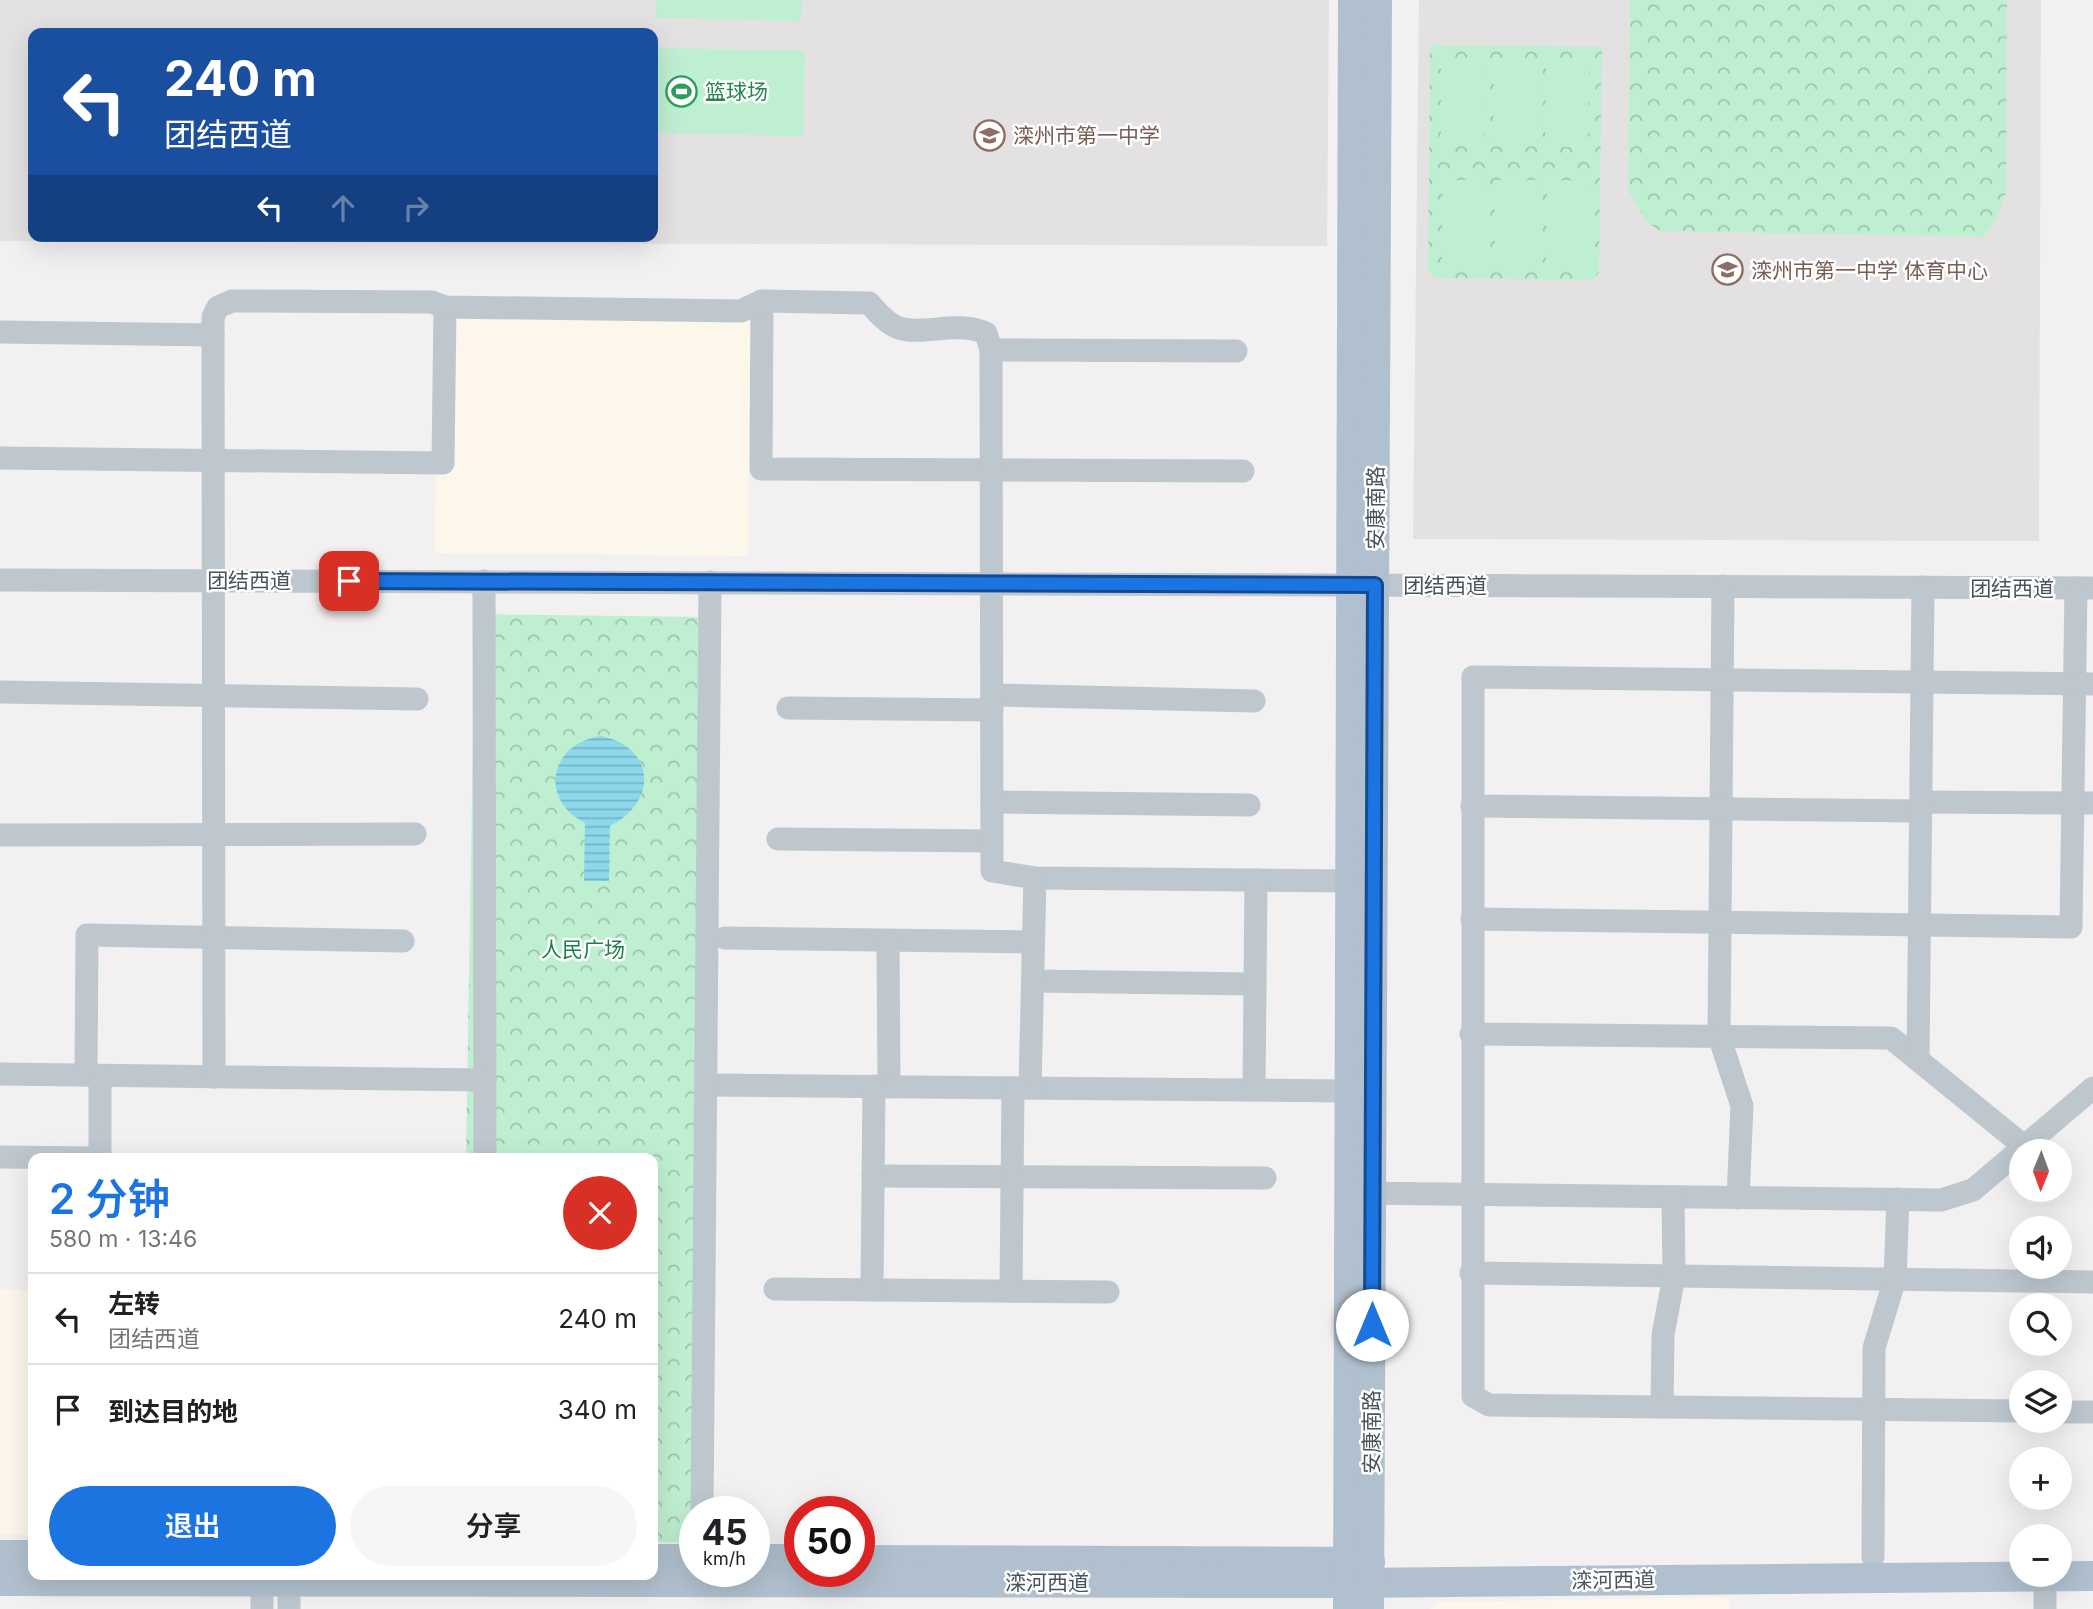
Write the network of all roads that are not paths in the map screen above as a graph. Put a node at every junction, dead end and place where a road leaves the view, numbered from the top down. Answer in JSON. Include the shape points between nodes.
{"nodes":[{"id":1,"x":1353,"y":0,"type":"edge"},
{"id":2,"x":1377,"y":0,"type":"edge"},
{"id":3,"x":762,"y":301,"type":"junction"},
{"id":4,"x":445,"y":307,"type":"junction"},
{"id":5,"x":0,"y":332,"type":"edge"},
{"id":6,"x":213,"y":335,"type":"junction"},
{"id":7,"x":991,"y":350,"type":"junction"},
{"id":8,"x":1236,"y":351,"type":"dead end"},
{"id":9,"x":0,"y":458,"type":"edge"},
{"id":10,"x":213,"y":460,"type":"junction"},
{"id":11,"x":990,"y":470,"type":"junction"},
{"id":12,"x":1243,"y":471,"type":"dead end"},
{"id":13,"x":0,"y":580,"type":"edge"},
{"id":14,"x":213,"y":580,"type":"junction"},
{"id":15,"x":484,"y":581,"type":"junction"},
{"id":16,"x":710,"y":582,"type":"junction"},
{"id":17,"x":993,"y":582,"type":"junction"},
{"id":18,"x":1364,"y":585,"type":"junction"},
{"id":19,"x":1723,"y":586,"type":"junction"},
{"id":20,"x":1923,"y":587,"type":"junction"},
{"id":21,"x":2084,"y":588,"type":"edge"},
{"id":22,"x":1723,"y":679,"type":"junction"},
{"id":23,"x":1922,"y":682,"type":"junction"},
{"id":24,"x":2084,"y":684,"type":"edge"},
{"id":25,"x":0,"y":692,"type":"edge"},
{"id":26,"x":213,"y":696,"type":"junction"},
{"id":27,"x":417,"y":699,"type":"dead end"},
{"id":28,"x":1254,"y":701,"type":"dead end"},
{"id":29,"x":993,"y":703,"type":"junction"},
{"id":30,"x":788,"y":708,"type":"dead end"},
{"id":31,"x":992,"y":802,"type":"junction"},
{"id":32,"x":2083,"y":803,"type":"edge"},
{"id":33,"x":1249,"y":805,"type":"dead end"},
{"id":34,"x":1472,"y":806,"type":"junction"},
{"id":35,"x":1921,"y":806,"type":"junction"},
{"id":36,"x":1721,"y":809,"type":"junction"},
{"id":37,"x":214,"y":833,"type":"junction"},
{"id":38,"x":415,"y":834,"type":"dead end"},
{"id":39,"x":0,"y":835,"type":"edge"},
{"id":40,"x":778,"y":839,"type":"dead end"},
{"id":41,"x":992,"y":841,"type":"junction"},
{"id":42,"x":1035,"y":878,"type":"junction"},
{"id":43,"x":1256,"y":880,"type":"junction"},
{"id":44,"x":1350,"y":881,"type":"junction"},
{"id":45,"x":1472,"y":919,"type":"junction"},
{"id":46,"x":1720,"y":922,"type":"junction"},
{"id":47,"x":1919,"y":925,"type":"junction"},
{"id":48,"x":214,"y":936,"type":"junction"},
{"id":49,"x":725,"y":938,"type":"dead end"},
{"id":50,"x":888,"y":940,"type":"junction"},
{"id":51,"x":403,"y":941,"type":"dead end"},
{"id":52,"x":1034,"y":942,"type":"junction"},
{"id":53,"x":1032,"y":981,"type":"junction"},
{"id":54,"x":1255,"y":984,"type":"junction"},
{"id":55,"x":1471,"y":1034,"type":"junction"},
{"id":56,"x":1719,"y":1036,"type":"junction"},
{"id":57,"x":1918,"y":1060,"type":"junction"},
{"id":58,"x":0,"y":1074,"type":"edge"},
{"id":59,"x":93,"y":1075,"type":"junction"},
{"id":60,"x":214,"y":1077,"type":"junction"},
{"id":61,"x":485,"y":1080,"type":"junction"},
{"id":62,"x":706,"y":1085,"type":"junction"},
{"id":63,"x":881,"y":1086,"type":"junction"},
{"id":64,"x":1022,"y":1088,"type":"junction"},
{"id":65,"x":2093,"y":1088,"type":"edge"},
{"id":66,"x":1254,"y":1090,"type":"junction"},
{"id":67,"x":1349,"y":1091,"type":"junction"},
{"id":68,"x":2015,"y":1139,"type":"edge"},
{"id":69,"x":2034,"y":1139,"type":"edge"},
{"id":70,"x":100,"y":1153,"type":"edge"},
{"id":71,"x":485,"y":1153,"type":"edge"},
{"id":72,"x":0,"y":1157,"type":"edge"},
{"id":73,"x":28,"y":1157,"type":"edge"},
{"id":74,"x":2009,"y":1161,"type":"edge"},
{"id":75,"x":873,"y":1176,"type":"junction"},
{"id":76,"x":1012,"y":1177,"type":"junction"},
{"id":77,"x":1265,"y":1178,"type":"dead end"},
{"id":78,"x":1361,"y":1193,"type":"junction"},
{"id":79,"x":1471,"y":1195,"type":"junction"},
{"id":80,"x":1673,"y":1197,"type":"junction"},
{"id":81,"x":1738,"y":1198,"type":"junction"},
{"id":82,"x":1898,"y":1199,"type":"junction"},
{"id":83,"x":1471,"y":1273,"type":"junction"},
{"id":84,"x":1674,"y":1276,"type":"junction"},
{"id":85,"x":1895,"y":1279,"type":"junction"},
{"id":86,"x":2093,"y":1282,"type":"edge"},
{"id":87,"x":775,"y":1289,"type":"dead end"},
{"id":88,"x":872,"y":1290,"type":"junction"},
{"id":89,"x":1011,"y":1291,"type":"junction"},
{"id":90,"x":1108,"y":1292,"type":"dead end"},
{"id":91,"x":1662,"y":1407,"type":"junction"},
{"id":92,"x":1874,"y":1409,"type":"junction"},
{"id":93,"x":2009,"y":1411,"type":"edge"},
{"id":94,"x":2072,"y":1412,"type":"edge"},
{"id":95,"x":2093,"y":1412,"type":"edge"},
{"id":96,"x":702,"y":1496,"type":"edge"},
{"id":97,"x":0,"y":1555,"type":"edge"},
{"id":98,"x":28,"y":1555,"type":"edge"},
{"id":99,"x":2072,"y":1555,"type":"edge"},
{"id":100,"x":2093,"y":1555,"type":"edge"},
{"id":101,"x":2009,"y":1556,"type":"edge"},
{"id":102,"x":1873,"y":1557,"type":"junction"},
{"id":103,"x":658,"y":1559,"type":"edge"},
{"id":104,"x":679,"y":1559,"type":"edge"},
{"id":105,"x":875,"y":1561,"type":"edge"},
{"id":106,"x":2009,"y":1576,"type":"edge"},
{"id":107,"x":2072,"y":1576,"type":"edge"},
{"id":108,"x":2093,"y":1576,"type":"edge"},
{"id":109,"x":0,"y":1581,"type":"edge"},
{"id":110,"x":1359,"y":1584,"type":"edge"},
{"id":111,"x":2045,"y":1587,"type":"edge"},
{"id":112,"x":271,"y":1589,"type":"edge"},
{"id":113,"x":289,"y":1609,"type":"edge"},
{"id":114,"x":2045,"y":1609,"type":"edge"}],
"edges":[{"from":1,"to":18,"type":"main road","name":"安康南路"},
{"from":2,"to":18,"type":"main road","name":"安康南路"},
{"from":3,"to":4,"type":"street","via":[[741,311]]},
{"from":3,"to":7,"type":"street","via":[[869,303],[899,328],[972,327],[986,333]]},
{"from":3,"to":11,"type":"street","via":[[761,469]]},
{"from":4,"to":6,"type":"street","via":[[432,302],[232,301],[218,307]]},
{"from":4,"to":10,"type":"street","via":[[443,463]]},
{"from":5,"to":6,"type":"street"},
{"from":6,"to":10,"type":"street"},
{"from":7,"to":8,"type":"street"},
{"from":7,"to":11,"type":"street"},
{"from":9,"to":10,"type":"street"},
{"from":10,"to":14,"type":"street"},
{"from":11,"to":12,"type":"street"},
{"from":11,"to":17,"type":"street"},
{"from":13,"to":14,"type":"street","name":"团结西道"},
{"from":14,"to":15,"type":"street","name":"团结西道"},
{"from":14,"to":26,"type":"street"},
{"from":15,"to":16,"type":"street","name":"团结西道"},
{"from":15,"to":61,"type":"street"},
{"from":16,"to":17,"type":"street","name":"团结西道"},
{"from":16,"to":62,"type":"street"},
{"from":17,"to":18,"type":"street","name":"团结西道"},
{"from":17,"to":29,"type":"street"},
{"from":18,"to":19,"type":"street","name":"团结西道"},
{"from":18,"to":44,"type":"main road","name":"安康南路"},
{"from":18,"to":78,"type":"main road","name":"安康南路"},
{"from":19,"to":20,"type":"street","name":"团结西道"},
{"from":19,"to":22,"type":"street"},
{"from":20,"to":21,"type":"street","name":"团结西道"},
{"from":20,"to":23,"type":"street"},
{"from":21,"to":24,"type":"street"},
{"from":22,"to":23,"type":"street"},
{"from":22,"to":34,"type":"street","via":[[1473,677]]},
{"from":22,"to":36,"type":"street"},
{"from":23,"to":24,"type":"street"},
{"from":23,"to":35,"type":"street"},
{"from":24,"to":32,"type":"street"},
{"from":25,"to":26,"type":"street"},
{"from":26,"to":27,"type":"street"},
{"from":26,"to":37,"type":"street"},
{"from":28,"to":29,"type":"street"},
{"from":29,"to":30,"type":"street"},
{"from":29,"to":31,"type":"street"},
{"from":31,"to":33,"type":"street"},
{"from":31,"to":41,"type":"street"},
{"from":32,"to":35,"type":"street"},
{"from":32,"to":47,"type":"street","via":[[2071,927]]},
{"from":34,"to":36,"type":"street"},
{"from":34,"to":45,"type":"street"},
{"from":35,"to":36,"type":"street"},
{"from":35,"to":47,"type":"street"},
{"from":36,"to":46,"type":"street"},
{"from":37,"to":38,"type":"street"},
{"from":37,"to":39,"type":"street"},
{"from":37,"to":48,"type":"street"},
{"from":40,"to":41,"type":"street"},
{"from":41,"to":42,"type":"street","via":[[992,871]]},
{"from":42,"to":43,"type":"street"},
{"from":42,"to":52,"type":"street"},
{"from":43,"to":44,"type":"street"},
{"from":43,"to":54,"type":"street"},
{"from":44,"to":67,"type":"main road","name":"安康南路"},
{"from":45,"to":46,"type":"street"},
{"from":45,"to":55,"type":"street"},
{"from":46,"to":47,"type":"street"},
{"from":46,"to":56,"type":"street"},
{"from":47,"to":57,"type":"street"},
{"from":48,"to":51,"type":"street"},
{"from":48,"to":59,"type":"street","via":[[88,935]]},
{"from":48,"to":60,"type":"street"},
{"from":49,"to":50,"type":"street"},
{"from":50,"to":52,"type":"street"},
{"from":50,"to":63,"type":"street"},
{"from":52,"to":53,"type":"street"},
{"from":53,"to":54,"type":"street"},
{"from":53,"to":64,"type":"street"},
{"from":54,"to":66,"type":"street"},
{"from":55,"to":56,"type":"street"},
{"from":55,"to":79,"type":"street"},
{"from":56,"to":57,"type":"street","via":[[1891,1038]]},
{"from":56,"to":81,"type":"street","via":[[1742,1106]]},
{"from":57,"to":68,"type":"street"},
{"from":58,"to":59,"type":"street"},
{"from":59,"to":60,"type":"street"},
{"from":59,"to":70,"type":"street"},
{"from":60,"to":61,"type":"street"},
{"from":61,"to":71,"type":"street"},
{"from":62,"to":63,"type":"street"},
{"from":62,"to":96,"type":"street"},
{"from":63,"to":64,"type":"street"},
{"from":63,"to":75,"type":"street"},
{"from":64,"to":66,"type":"street"},
{"from":64,"to":76,"type":"street"},
{"from":65,"to":69,"type":"street"},
{"from":66,"to":67,"type":"street"},
{"from":67,"to":78,"type":"main road","name":"安康南路"},
{"from":72,"to":73,"type":"street"},
{"from":74,"to":82,"type":"street","via":[[1973,1191],[1941,1200]]},
{"from":75,"to":76,"type":"street"},
{"from":75,"to":88,"type":"street"},
{"from":76,"to":77,"type":"street"},
{"from":76,"to":89,"type":"street"},
{"from":78,"to":79,"type":"street"},
{"from":78,"to":110,"type":"main road","name":"安康南路"},
{"from":79,"to":80,"type":"street"},
{"from":79,"to":83,"type":"street"},
{"from":80,"to":81,"type":"street"},
{"from":80,"to":84,"type":"street"},
{"from":81,"to":82,"type":"street"},
{"from":82,"to":85,"type":"street"},
{"from":83,"to":84,"type":"street"},
{"from":83,"to":91,"type":"street","via":[[1473,1396],[1489,1405]]},
{"from":84,"to":85,"type":"street"},
{"from":84,"to":91,"type":"street","via":[[1663,1335]]},
{"from":85,"to":86,"type":"street"},
{"from":85,"to":92,"type":"street","via":[[1874,1348]]},
{"from":87,"to":88,"type":"street"},
{"from":88,"to":89,"type":"street"},
{"from":89,"to":90,"type":"street"},
{"from":91,"to":92,"type":"street"},
{"from":92,"to":93,"type":"street"},
{"from":92,"to":102,"type":"street"},
{"from":94,"to":95,"type":"street"},
{"from":97,"to":98,"type":"main road"},
{"from":99,"to":100,"type":"main road"},
{"from":101,"to":102,"type":"main road","name":"滦河西道"},
{"from":102,"to":110,"type":"main road","name":"滦河西道"},
{"from":103,"to":104,"type":"main road"},
{"from":105,"to":110,"type":"main road","name":"滦河西道"},
{"from":106,"to":110,"type":"main road","name":"滦河西道"},
{"from":107,"to":108,"type":"main road","name":"滦河西道"},
{"from":109,"to":112,"type":"main road","name":"滦河西道"},
{"from":110,"to":112,"type":"main road","name":"滦河西道"},
{"from":111,"to":114,"type":"street"},
{"from":112,"to":113,"type":"street"}]}
